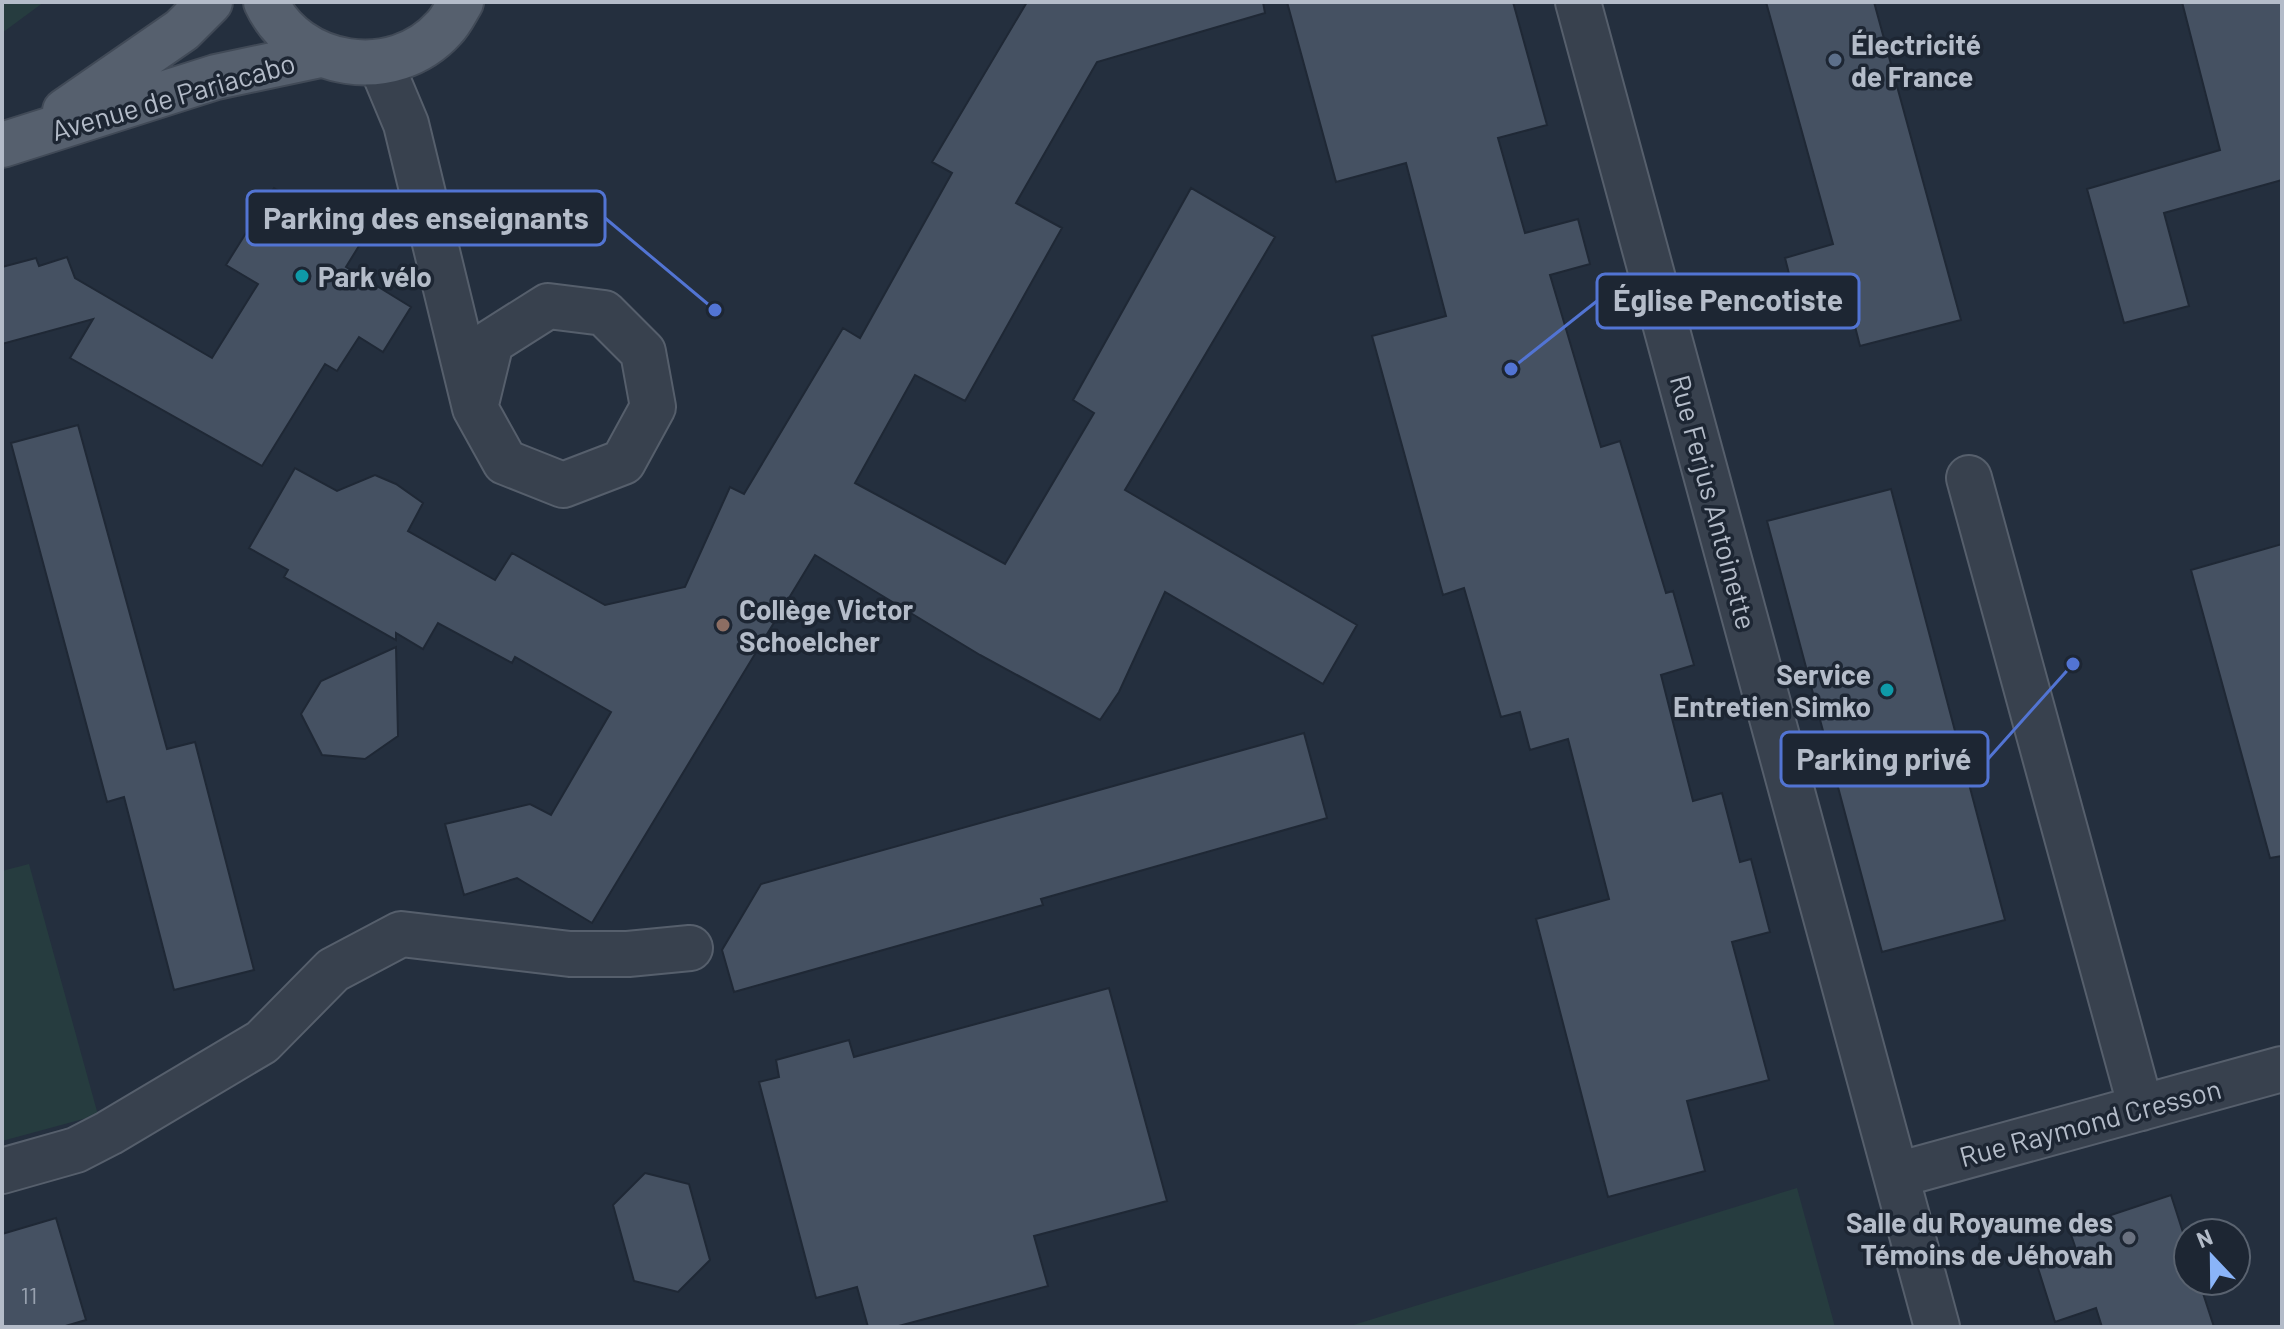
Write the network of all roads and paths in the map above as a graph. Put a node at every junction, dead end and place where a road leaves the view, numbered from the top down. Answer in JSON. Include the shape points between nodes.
{"nodes":[{"id":1,"x":210,"y":2,"type":"edge"},
{"id":2,"x":266,"y":2,"type":"edge"},
{"id":3,"x":461,"y":2,"type":"edge"},
{"id":4,"x":1578,"y":2,"type":"edge"},
{"id":5,"x":320,"y":55,"type":"junction"},
{"id":6,"x":398,"y":56,"type":"junction"},
{"id":7,"x":15,"y":141,"type":"edge"},
{"id":8,"x":475,"y":408,"type":"junction"},
{"id":9,"x":1969,"y":478,"type":"dead end"},
{"id":10,"x":690,"y":948,"type":"dead end"},
{"id":11,"x":2282,"y":1069,"type":"edge"},
{"id":12,"x":2141,"y":1108,"type":"junction"},
{"id":13,"x":2,"y":1171,"type":"edge"},
{"id":14,"x":1897,"y":1175,"type":"junction"},
{"id":15,"x":1937,"y":1327,"type":"edge"}],
"edges":[{"from":1,"to":7,"type":"main road","name":"Avenue de Pariacabo","via":[[182,30]]},
{"from":2,"to":5,"type":"main road","via":[[293,38]]},
{"from":3,"to":6,"type":"main road","via":[[444,29]]},
{"from":4,"to":14,"type":"street","name":"Rue Ferjus Antoinette"},
{"from":5,"to":6,"type":"main road","via":[[349,63]]},
{"from":5,"to":7,"type":"main road","name":"Avenue de Pariacabo","via":[[216,77]]},
{"from":6,"to":8,"type":"street","via":[[406,124]]},
{"from":8,"to":8,"type":"street","via":[[505,462],[563,485],[623,462],[653,407],[643,352],[604,313],[548,306],[491,342]]},
{"from":9,"to":12,"type":"street"},
{"from":10,"to":13,"type":"street","via":[[570,954],[401,934],[333,970],[262,1042],[122,1126],[76,1150]]},
{"from":11,"to":12,"type":"street","name":"Rue Raymond Cresson"},
{"from":12,"to":14,"type":"street","name":"Rue Raymond Cresson"},
{"from":14,"to":15,"type":"street","name":"Rue Ferjus Antoinette"}]}
